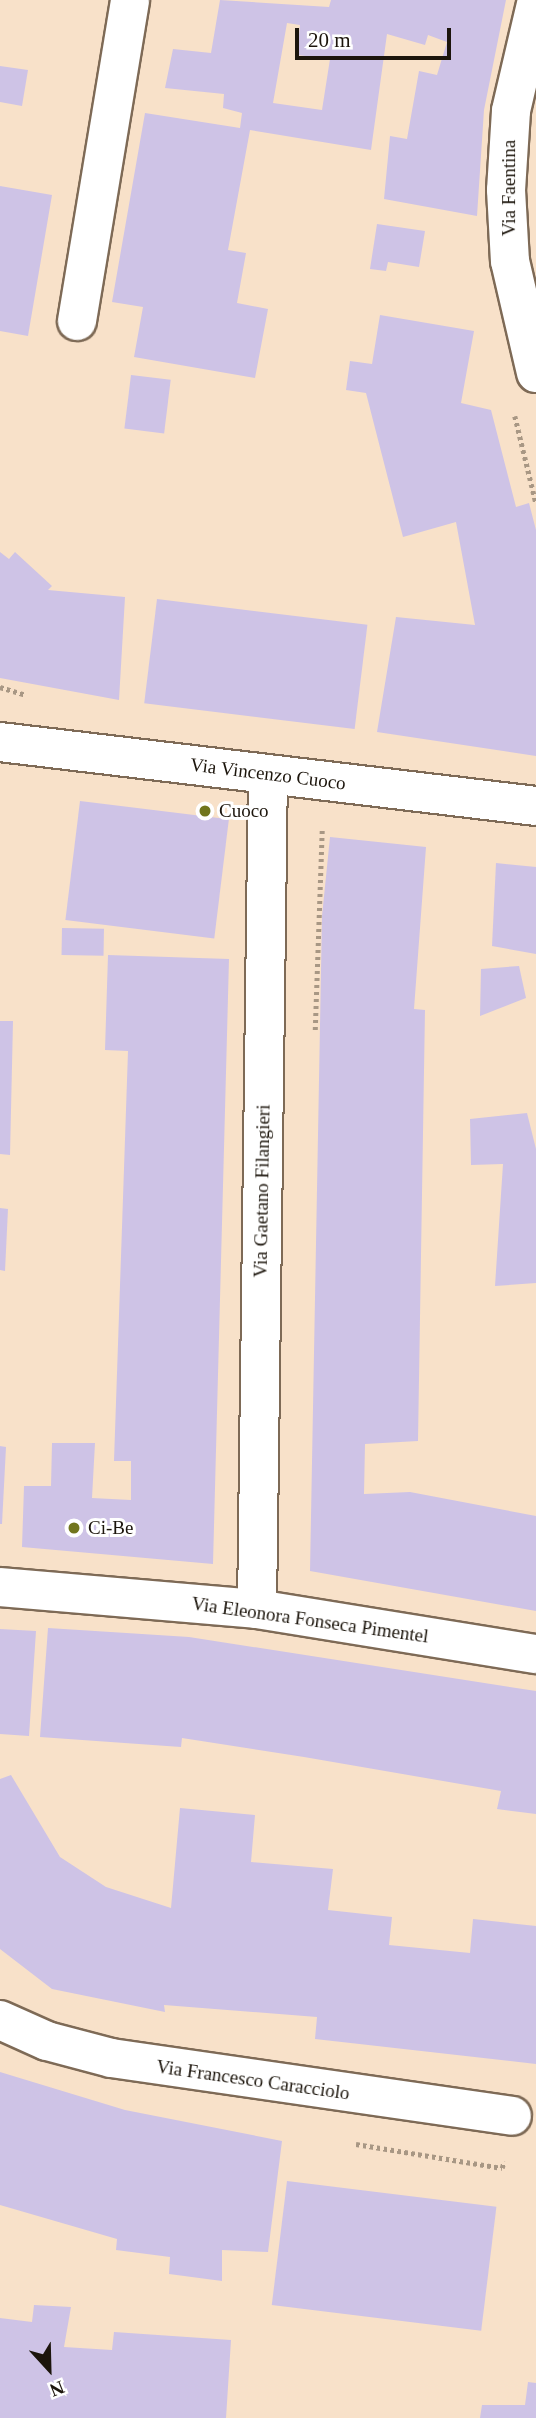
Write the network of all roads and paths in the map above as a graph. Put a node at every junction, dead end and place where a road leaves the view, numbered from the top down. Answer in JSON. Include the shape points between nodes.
{"nodes":[{"id":1,"x":130,"y":0,"type":"edge"},
{"id":2,"x":536,"y":4,"type":"edge"},
{"id":3,"x":527,"y":75,"type":"edge"},
{"id":4,"x":77,"y":321,"type":"dead end"},
{"id":5,"x":536,"y":373,"type":"edge"},
{"id":6,"x":0,"y":742,"type":"edge"},
{"id":7,"x":268,"y":774,"type":"junction"},
{"id":8,"x":536,"y":806,"type":"edge"},
{"id":9,"x":333,"y":830,"type":"dead end"},
{"id":10,"x":315,"y":1037,"type":"dead end"},
{"id":11,"x":0,"y":1587,"type":"edge"},
{"id":12,"x":257,"y":1609,"type":"junction"},
{"id":13,"x":536,"y":1654,"type":"edge"},
{"id":14,"x":0,"y":2020,"type":"edge"},
{"id":15,"x":512,"y":2116,"type":"dead end"}],
"edges":[{"from":1,"to":4,"type":"street"},
{"from":2,"to":3,"type":"street","name":"Via Faentina"},
{"from":3,"to":5,"type":"street","name":"Via Faentina","via":[[507,153],[508,237]]},
{"from":6,"to":7,"type":"street","name":"Via Vincenzo Cuoco"},
{"from":7,"to":8,"type":"street","name":"Via Vincenzo Cuoco"},
{"from":7,"to":12,"type":"street","name":"Via Gaetano Filangieri"},
{"from":9,"to":10,"type":"path","via":[[319,828]]},
{"from":11,"to":12,"type":"street","name":"Via Eleonora Fonseca Pimentel"},
{"from":12,"to":13,"type":"street","name":"Via Eleonora Fonseca Pimentel"},
{"from":14,"to":15,"type":"street","name":"Via Francesco Caracciolo","via":[[47,2041],[111,2058]]}]}
